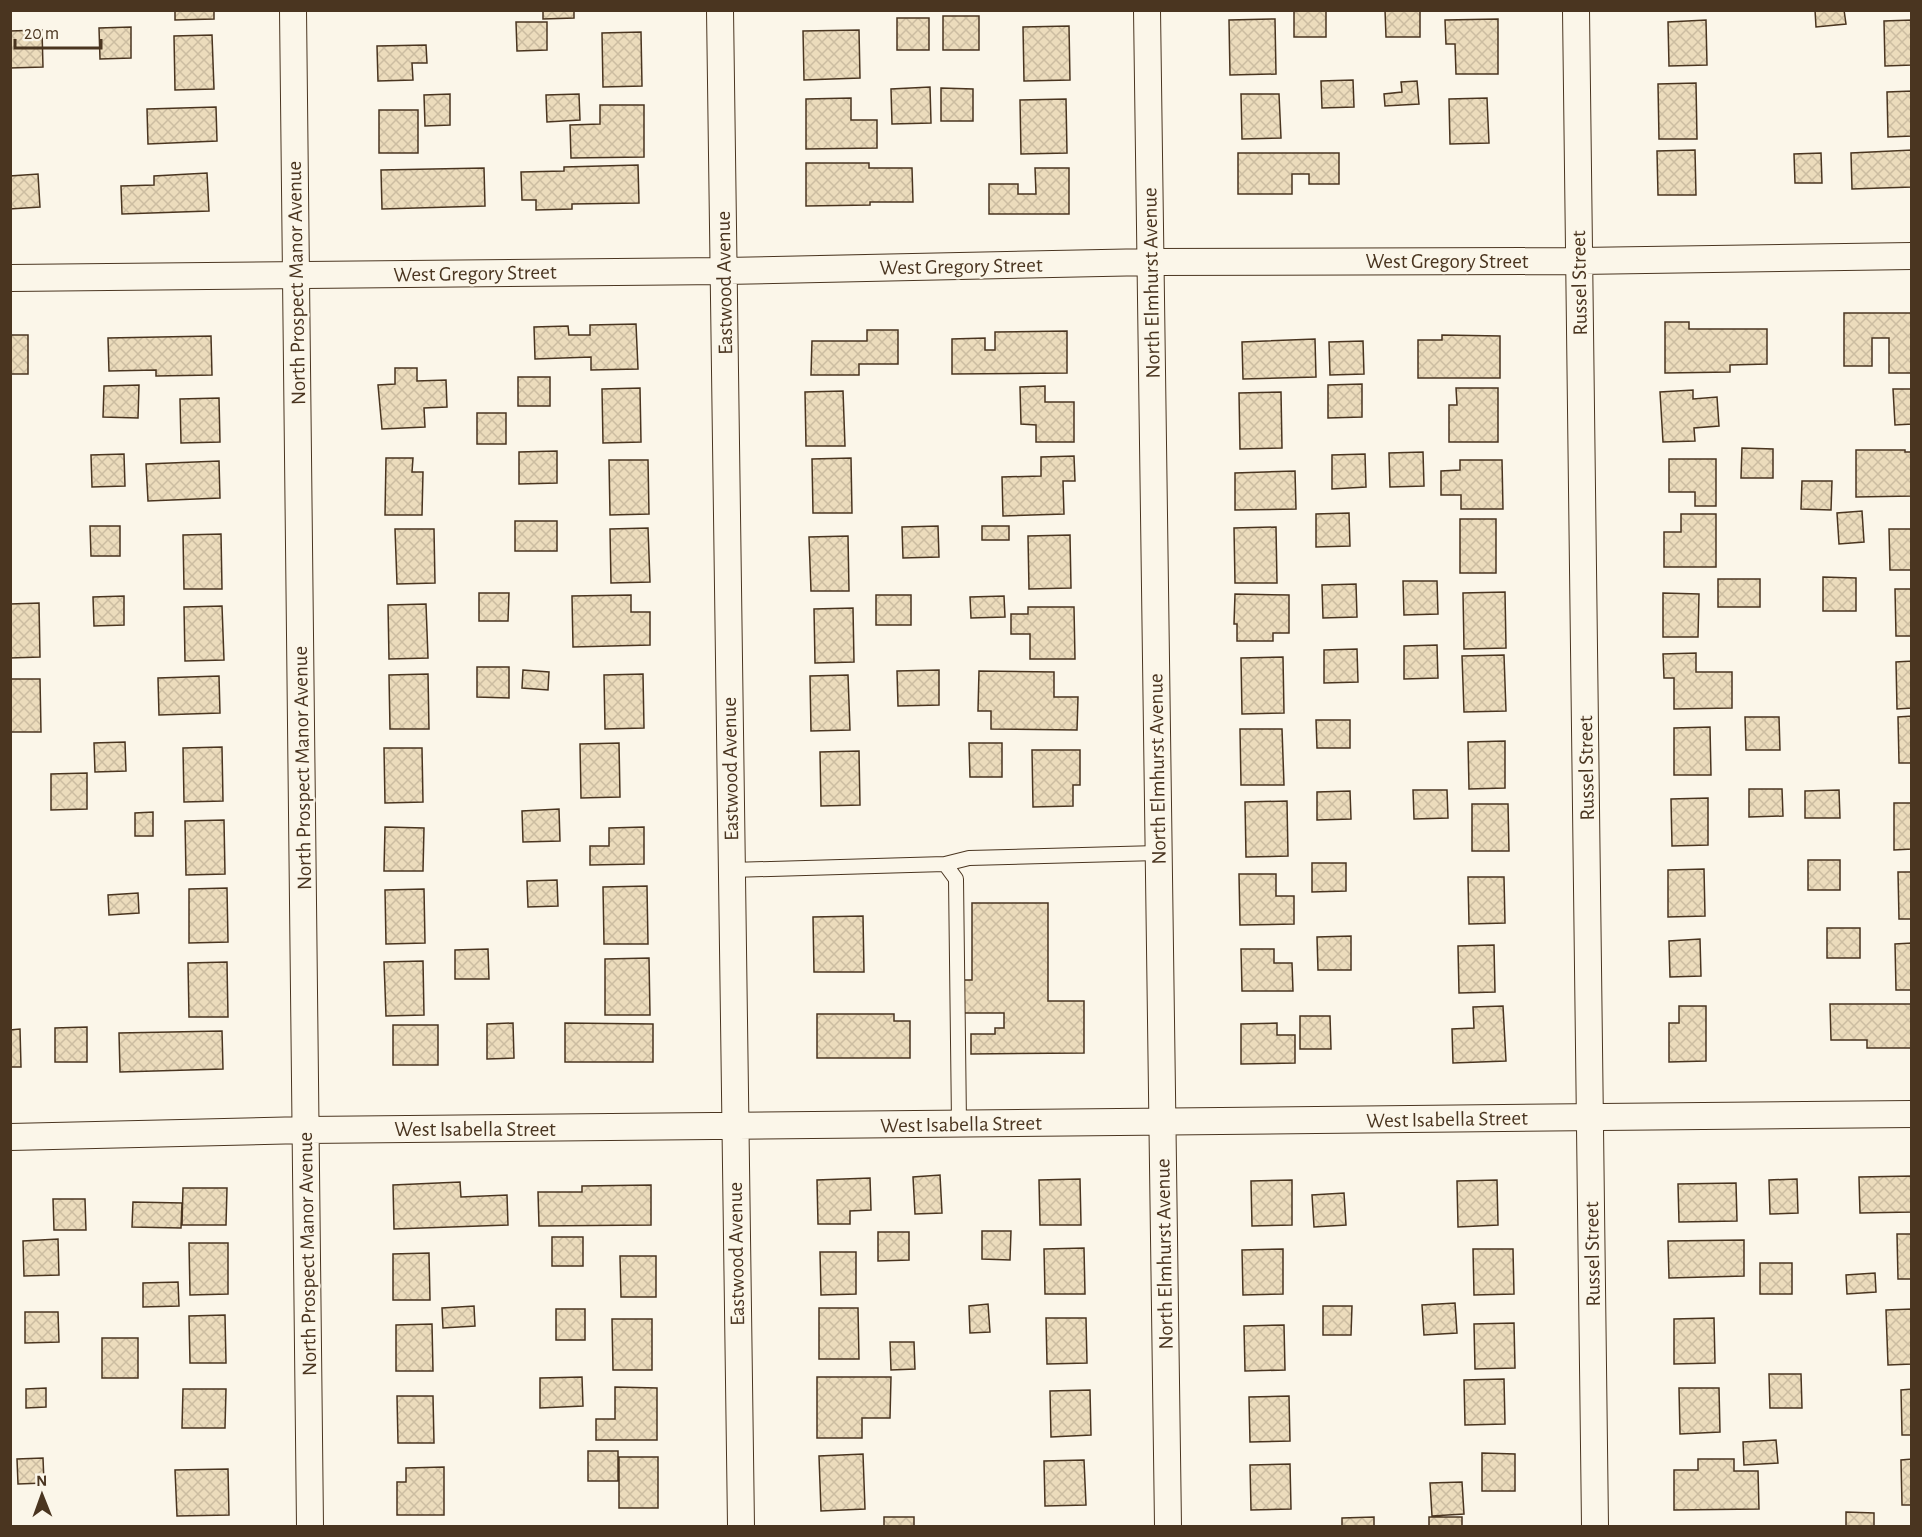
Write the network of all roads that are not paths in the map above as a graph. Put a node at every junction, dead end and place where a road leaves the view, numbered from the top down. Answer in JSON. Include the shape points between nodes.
{"nodes":[{"id":1,"x":293,"y":10,"type":"edge"},
{"id":2,"x":720,"y":10,"type":"edge"},
{"id":3,"x":1147,"y":10,"type":"edge"},
{"id":4,"x":1576,"y":10,"type":"edge"},
{"id":5,"x":1911,"y":256,"type":"edge"},
{"id":6,"x":1579,"y":261,"type":"junction"},
{"id":7,"x":1150,"y":262,"type":"junction"},
{"id":8,"x":724,"y":271,"type":"junction"},
{"id":9,"x":296,"y":275,"type":"junction"},
{"id":10,"x":10,"y":278,"type":"edge"},
{"id":11,"x":1158,"y":853,"type":"junction"},
{"id":12,"x":945,"y":864,"type":"junction"},
{"id":13,"x":731,"y":870,"type":"junction"},
{"id":14,"x":1911,"y":1114,"type":"edge"},
{"id":15,"x":1590,"y":1118,"type":"junction"},
{"id":16,"x":1162,"y":1122,"type":"junction"},
{"id":17,"x":959,"y":1123,"type":"junction"},
{"id":18,"x":734,"y":1127,"type":"junction"},
{"id":19,"x":306,"y":1130,"type":"junction"},
{"id":20,"x":10,"y":1137,"type":"edge"},
{"id":21,"x":310,"y":1527,"type":"edge"},
{"id":22,"x":741,"y":1527,"type":"edge"},
{"id":23,"x":1168,"y":1527,"type":"edge"},
{"id":24,"x":1595,"y":1527,"type":"edge"}],
"edges":[{"from":1,"to":9,"type":"street","name":"North Prospect Manor Avenue"},
{"from":2,"to":8,"type":"street","name":"Eastwood Avenue"},
{"from":3,"to":7,"type":"street","name":"North Elmhurst Avenue"},
{"from":4,"to":6,"type":"street","name":"Russel Street"},
{"from":5,"to":6,"type":"street","name":"West Gregory Street"},
{"from":6,"to":7,"type":"street","name":"West Gregory Street"},
{"from":6,"to":15,"type":"street","name":"Russel Street"},
{"from":7,"to":8,"type":"street","name":"West Gregory Street"},
{"from":7,"to":11,"type":"street","name":"North Elmhurst Avenue"},
{"from":8,"to":9,"type":"street","name":"West Gregory Street"},
{"from":8,"to":13,"type":"street","name":"Eastwood Avenue"},
{"from":9,"to":10,"type":"street","name":"West Gregory Street"},
{"from":9,"to":19,"type":"street","name":"North Prospect Manor Avenue"},
{"from":11,"to":12,"type":"lane","via":[[969,858]]},
{"from":11,"to":16,"type":"street","name":"North Elmhurst Avenue"},
{"from":12,"to":13,"type":"lane"},
{"from":12,"to":17,"type":"lane","via":[[956,879]]},
{"from":13,"to":18,"type":"street","name":"Eastwood Avenue"},
{"from":14,"to":15,"type":"street","name":"West Isabella Street"},
{"from":15,"to":16,"type":"street","name":"West Isabella Street"},
{"from":15,"to":24,"type":"street","name":"Russel Street"},
{"from":16,"to":17,"type":"street","name":"West Isabella Street"},
{"from":16,"to":23,"type":"street","name":"North Elmhurst Avenue"},
{"from":17,"to":18,"type":"street","name":"West Isabella Street"},
{"from":18,"to":19,"type":"street","name":"West Isabella Street"},
{"from":18,"to":22,"type":"street","name":"Eastwood Avenue"},
{"from":19,"to":20,"type":"street","name":"West Isabella Street"},
{"from":19,"to":21,"type":"street","name":"North Prospect Manor Avenue"}]}
